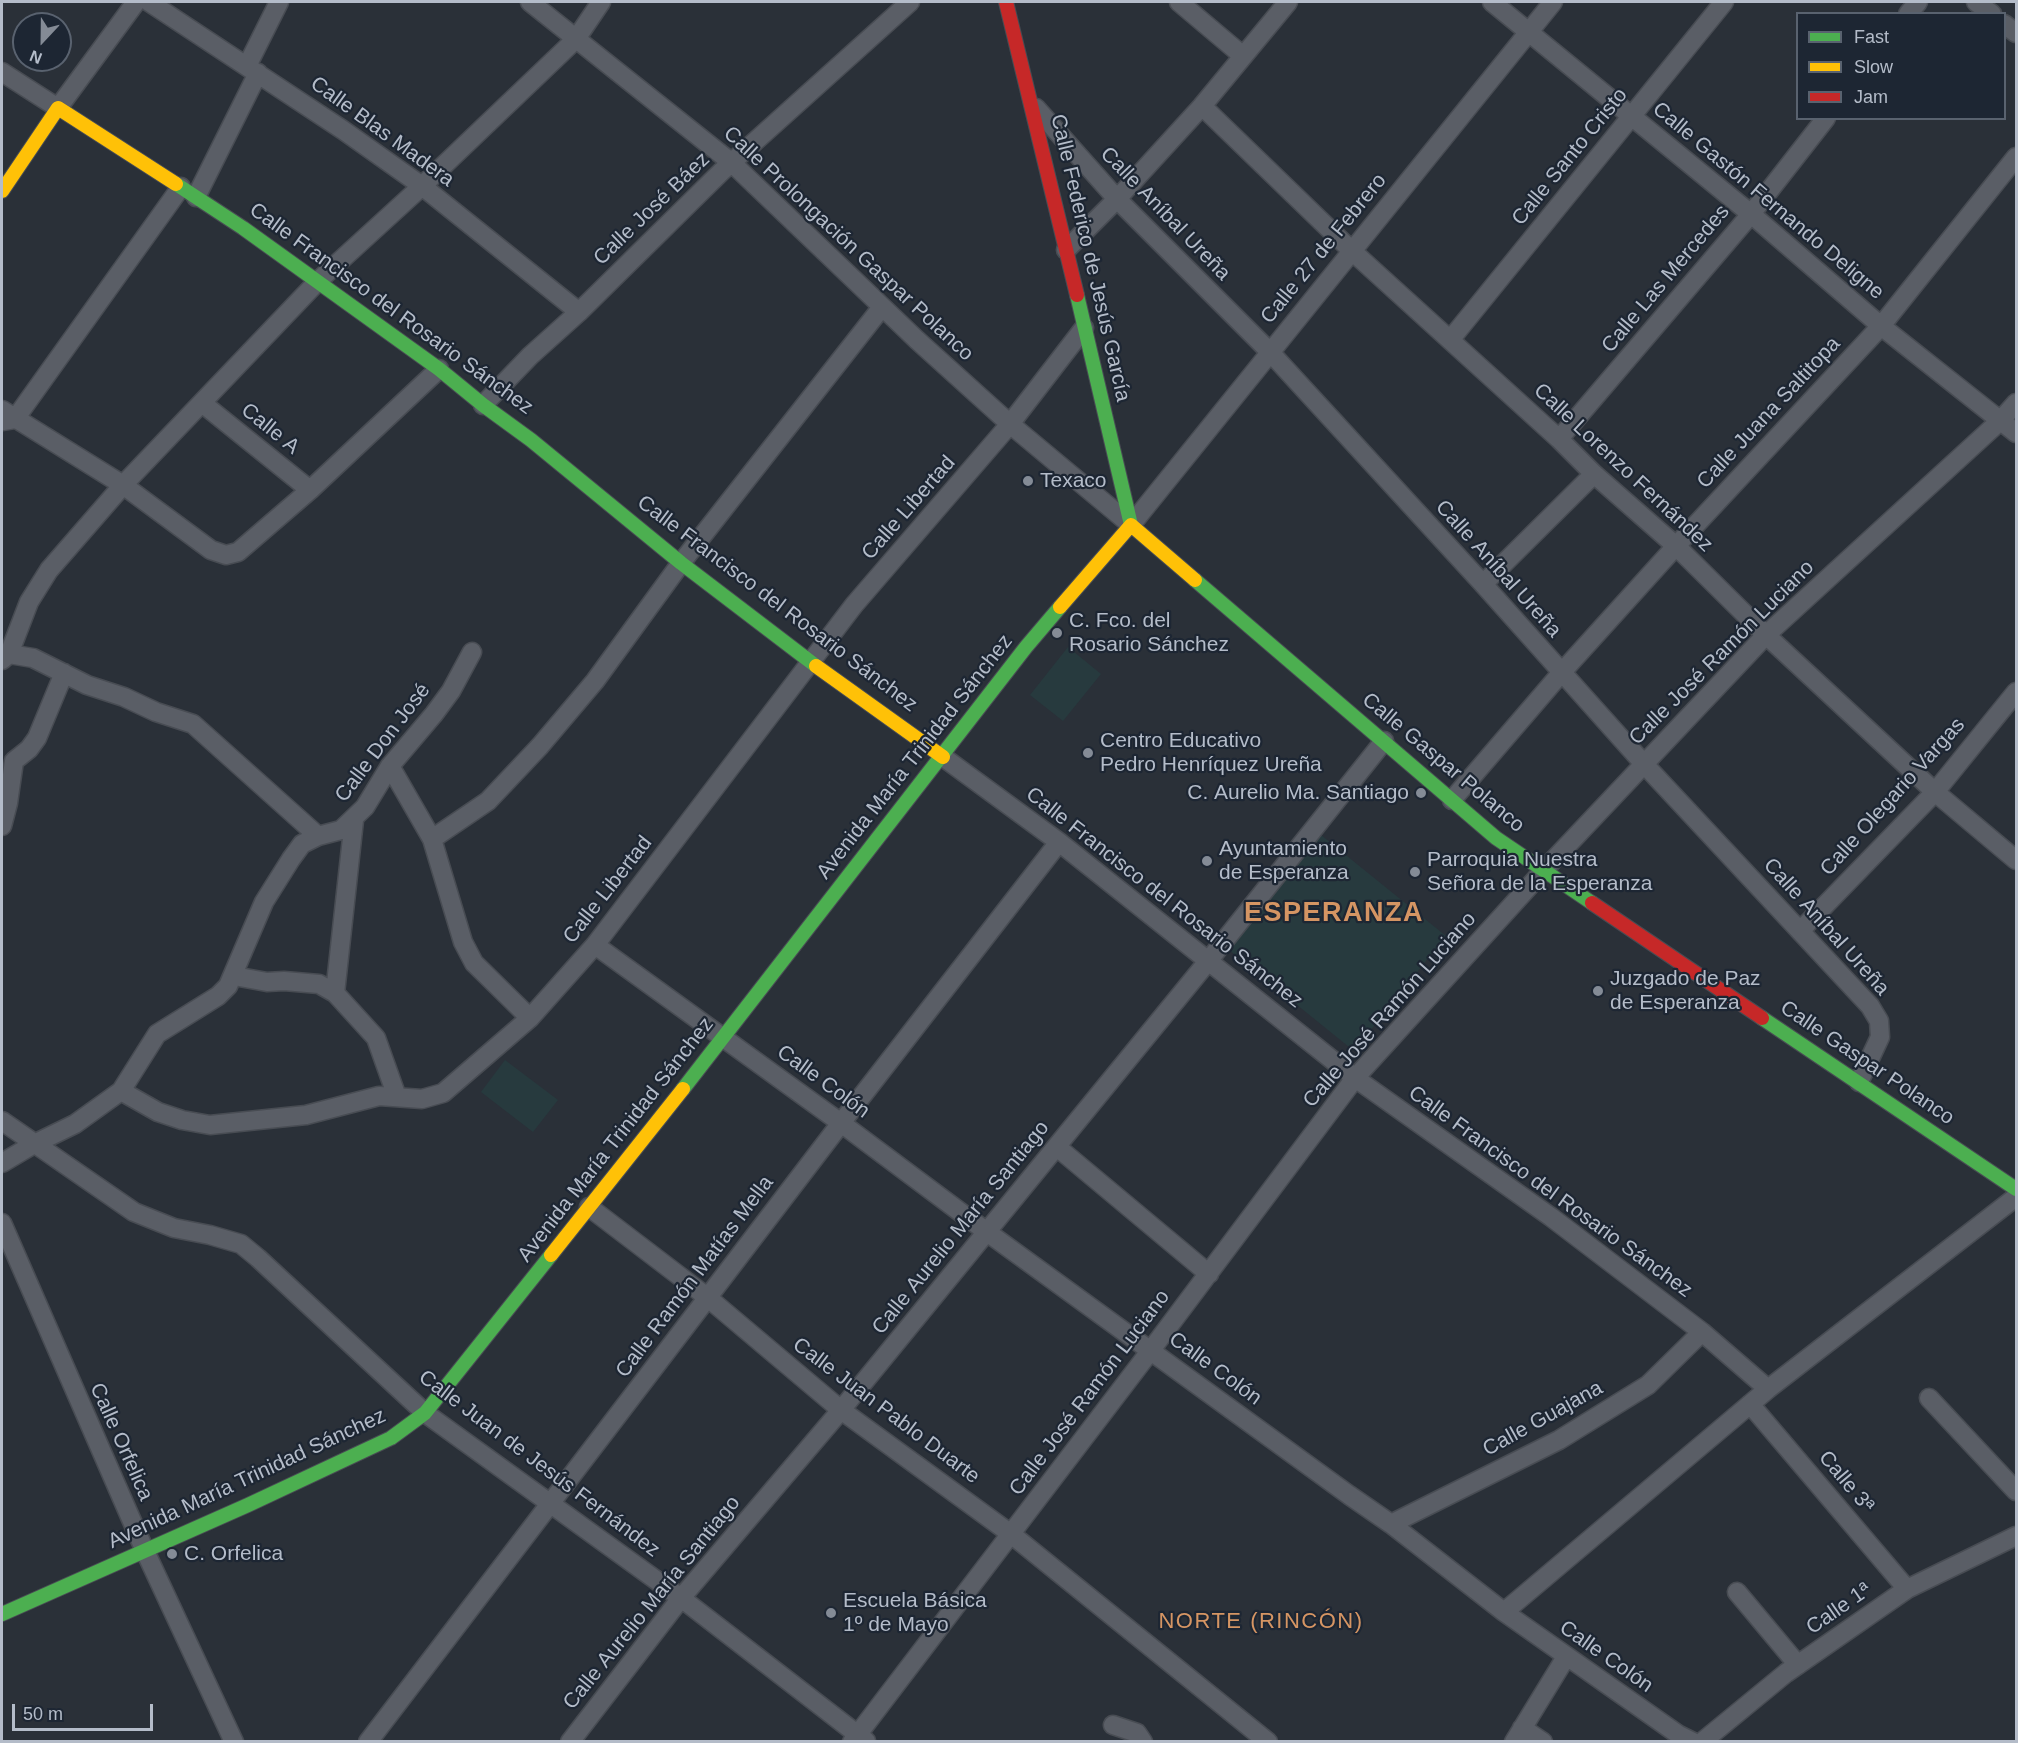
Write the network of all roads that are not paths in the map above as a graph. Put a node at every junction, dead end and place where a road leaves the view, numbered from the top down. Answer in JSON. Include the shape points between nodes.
{"nodes":[{"id":1,"x":136,"y":2,"type":"edge"},
{"id":2,"x":149,"y":2,"type":"edge"},
{"id":3,"x":279,"y":2,"type":"edge"},
{"id":4,"x":530,"y":2,"type":"edge"},
{"id":5,"x":601,"y":2,"type":"edge"},
{"id":6,"x":1006,"y":2,"type":"edge"},
{"id":7,"x":1179,"y":2,"type":"edge"},
{"id":8,"x":1288,"y":2,"type":"edge"},
{"id":9,"x":1492,"y":2,"type":"edge"},
{"id":10,"x":1553,"y":2,"type":"edge"},
{"id":11,"x":1724,"y":2,"type":"edge"},
{"id":12,"x":1976,"y":2,"type":"edge"},
{"id":13,"x":906,"y":3,"type":"edge"},
{"id":14,"x":1989,"y":12,"type":"edge"},
{"id":15,"x":1530,"y":31,"type":"junction"},
{"id":16,"x":576,"y":39,"type":"junction"},
{"id":17,"x":1243,"y":56,"type":"junction"},
{"id":18,"x":252,"y":69,"type":"junction"},
{"id":19,"x":2,"y":72,"type":"edge"},
{"id":20,"x":1032,"y":105,"type":"junction"},
{"id":21,"x":1202,"y":106,"type":"junction"},
{"id":22,"x":58,"y":108,"type":"junction"},
{"id":23,"x":1633,"y":116,"type":"junction"},
{"id":24,"x":1824,"y":120,"type":"edge"},
{"id":25,"x":2016,"y":157,"type":"edge"},
{"id":26,"x":732,"y":163,"type":"junction"},
{"id":27,"x":422,"y":186,"type":"junction"},
{"id":28,"x":2,"y":191,"type":"edge"},
{"id":29,"x":188,"y":192,"type":"junction"},
{"id":30,"x":1117,"y":200,"type":"junction"},
{"id":31,"x":1751,"y":214,"type":"junction"},
{"id":32,"x":1066,"y":250,"type":"junction"},
{"id":33,"x":1352,"y":251,"type":"junction"},
{"id":34,"x":318,"y":281,"type":"junction"},
{"id":35,"x":882,"y":306,"type":"junction"},
{"id":36,"x":579,"y":312,"type":"junction"},
{"id":37,"x":1881,"y":326,"type":"junction"},
{"id":38,"x":1084,"y":328,"type":"junction"},
{"id":39,"x":1450,"y":340,"type":"junction"},
{"id":40,"x":1270,"y":352,"type":"junction"},
{"id":41,"x":439,"y":369,"type":"junction"},
{"id":42,"x":202,"y":403,"type":"junction"},
{"id":43,"x":2016,"y":403,"type":"edge"},
{"id":44,"x":483,"y":405,"type":"junction"},
{"id":45,"x":6,"y":416,"type":"edge"},
{"id":46,"x":2001,"y":420,"type":"junction"},
{"id":47,"x":1010,"y":424,"type":"junction"},
{"id":48,"x":2016,"y":433,"type":"edge"},
{"id":49,"x":1559,"y":439,"type":"junction"},
{"id":50,"x":1593,"y":474,"type":"junction"},
{"id":51,"x":123,"y":485,"type":"junction"},
{"id":52,"x":310,"y":490,"type":"junction"},
{"id":53,"x":1131,"y":525,"type":"junction"},
{"id":54,"x":1676,"y":546,"type":"junction"},
{"id":55,"x":681,"y":563,"type":"junction"},
{"id":56,"x":1483,"y":584,"type":"junction"},
{"id":57,"x":1766,"y":634,"type":"junction"},
{"id":58,"x":472,"y":652,"type":"dead end"},
{"id":59,"x":5,"y":657,"type":"edge"},
{"id":60,"x":810,"y":662,"type":"junction"},
{"id":61,"x":1562,"y":672,"type":"junction"},
{"id":62,"x":64,"y":674,"type":"junction"},
{"id":63,"x":2016,"y":692,"type":"edge"},
{"id":64,"x":1384,"y":741,"type":"junction"},
{"id":65,"x":943,"y":757,"type":"junction"},
{"id":66,"x":1644,"y":764,"type":"junction"},
{"id":67,"x":390,"y":766,"type":"junction"},
{"id":68,"x":1935,"y":792,"type":"junction"},
{"id":69,"x":1452,"y":800,"type":"junction"},
{"id":70,"x":354,"y":820,"type":"junction"},
{"id":71,"x":2,"y":826,"type":"edge"},
{"id":72,"x":318,"y":836,"type":"junction"},
{"id":73,"x":432,"y":839,"type":"junction"},
{"id":74,"x":1059,"y":842,"type":"junction"},
{"id":75,"x":2016,"y":860,"type":"edge"},
{"id":76,"x":1544,"y":870,"type":"junction"},
{"id":77,"x":1800,"y":931,"type":"junction"},
{"id":78,"x":596,"y":945,"type":"junction"},
{"id":79,"x":1209,"y":960,"type":"junction"},
{"id":80,"x":234,"y":976,"type":"junction"},
{"id":81,"x":335,"y":993,"type":"junction"},
{"id":82,"x":530,"y":1018,"type":"junction"},
{"id":83,"x":723,"y":1039,"type":"junction"},
{"id":84,"x":1355,"y":1078,"type":"junction"},
{"id":85,"x":1859,"y":1082,"type":"junction"},
{"id":86,"x":121,"y":1091,"type":"junction"},
{"id":87,"x":397,"y":1097,"type":"junction"},
{"id":88,"x":2,"y":1121,"type":"edge"},
{"id":89,"x":841,"y":1123,"type":"junction"},
{"id":90,"x":34,"y":1144,"type":"junction"},
{"id":91,"x":1056,"y":1147,"type":"junction"},
{"id":92,"x":2,"y":1163,"type":"edge"},
{"id":93,"x":2016,"y":1189,"type":"edge"},
{"id":94,"x":2016,"y":1197,"type":"edge"},
{"id":95,"x":589,"y":1207,"type":"junction"},
{"id":96,"x":2,"y":1223,"type":"edge"},
{"id":97,"x":987,"y":1232,"type":"junction"},
{"id":98,"x":1209,"y":1274,"type":"junction"},
{"id":99,"x":707,"y":1298,"type":"junction"},
{"id":100,"x":1702,"y":1332,"type":"junction"},
{"id":101,"x":1152,"y":1350,"type":"junction"},
{"id":102,"x":1768,"y":1389,"type":"junction"},
{"id":103,"x":1929,"y":1398,"type":"dead end"},
{"id":104,"x":1750,"y":1404,"type":"junction"},
{"id":105,"x":841,"y":1410,"type":"junction"},
{"id":106,"x":426,"y":1413,"type":"junction"},
{"id":107,"x":2016,"y":1491,"type":"edge"},
{"id":108,"x":551,"y":1504,"type":"junction"},
{"id":109,"x":1391,"y":1524,"type":"junction"},
{"id":110,"x":1011,"y":1534,"type":"junction"},
{"id":111,"x":2016,"y":1536,"type":"edge"},
{"id":112,"x":145,"y":1551,"type":"junction"},
{"id":113,"x":1907,"y":1588,"type":"junction"},
{"id":114,"x":1737,"y":1592,"type":"dead end"},
{"id":115,"x":681,"y":1598,"type":"junction"},
{"id":116,"x":1504,"y":1612,"type":"junction"},
{"id":117,"x":2,"y":1614,"type":"edge"},
{"id":118,"x":1566,"y":1657,"type":"junction"},
{"id":119,"x":1798,"y":1665,"type":"junction"},
{"id":120,"x":1113,"y":1725,"type":"dead end"},
{"id":121,"x":1518,"y":1735,"type":"edge"},
{"id":122,"x":859,"y":1739,"type":"edge"},
{"id":123,"x":234,"y":1742,"type":"edge"},
{"id":124,"x":368,"y":1742,"type":"edge"},
{"id":125,"x":570,"y":1742,"type":"edge"},
{"id":126,"x":1143,"y":1742,"type":"edge"},
{"id":127,"x":1268,"y":1742,"type":"edge"},
{"id":128,"x":1544,"y":1742,"type":"edge"},
{"id":129,"x":1693,"y":1742,"type":"edge"},
{"id":130,"x":1702,"y":1742,"type":"edge"}],
"edges":[{"from":1,"to":22,"type":"street"},
{"from":2,"to":18,"type":"street","name":"Calle Blas Madera"},
{"from":3,"to":18,"type":"street"},
{"from":4,"to":16,"type":"street","name":"Calle Prolongación Gaspar Polanco"},
{"from":5,"to":16,"type":"street"},
{"from":6,"to":20,"type":"main road","name":"Calle Federico de Jesús García"},
{"from":7,"to":17,"type":"street"},
{"from":8,"to":17,"type":"street"},
{"from":9,"to":15,"type":"street","name":"Calle Gastón Fernando Deligne"},
{"from":10,"to":15,"type":"street","name":"Calle 27 de Febrero"},
{"from":11,"to":23,"type":"street","name":"Calle Santo Cristo"},
{"from":12,"to":14,"type":"street"},
{"from":13,"to":26,"type":"street","name":"Calle José Báez"},
{"from":15,"to":23,"type":"street","name":"Calle Gastón Fernando Deligne"},
{"from":15,"to":33,"type":"street","name":"Calle 27 de Febrero"},
{"from":16,"to":26,"type":"street","name":"Calle Prolongación Gaspar Polanco"},
{"from":16,"to":27,"type":"street"},
{"from":17,"to":21,"type":"street"},
{"from":18,"to":27,"type":"street","name":"Calle Blas Madera"},
{"from":18,"to":29,"type":"street"},
{"from":19,"to":22,"type":"street","name":"Calle Francisco del Rosario Sánchez"},
{"from":20,"to":30,"type":"street","name":"Calle Aníbal Ureña"},
{"from":20,"to":32,"type":"main road","name":"Calle Federico de Jesús García"},
{"from":21,"to":30,"type":"street"},
{"from":21,"to":33,"type":"street","name":"Calle Lorenzo Fernández"},
{"from":22,"to":28,"type":"main road"},
{"from":22,"to":29,"type":"main road","name":"Calle Francisco del Rosario Sánchez"},
{"from":23,"to":31,"type":"street","name":"Calle Gastón Fernando Deligne"},
{"from":23,"to":39,"type":"street","name":"Calle Santo Cristo"},
{"from":24,"to":31,"type":"street","name":"Calle Las Mercedes"},
{"from":25,"to":37,"type":"street","name":"Calle Juana Saltitopa"},
{"from":26,"to":35,"type":"street","name":"Calle Prolongación Gaspar Polanco"},
{"from":26,"to":36,"type":"street","name":"Calle José Báez"},
{"from":27,"to":34,"type":"street"},
{"from":27,"to":36,"type":"street","name":"Calle Blas Madera"},
{"from":29,"to":34,"type":"main road","name":"Calle Francisco del Rosario Sánchez"},
{"from":29,"to":45,"type":"street"},
{"from":30,"to":32,"type":"street"},
{"from":30,"to":40,"type":"street","name":"Calle Aníbal Ureña"},
{"from":31,"to":37,"type":"street","name":"Calle Gastón Fernando Deligne"},
{"from":31,"to":49,"type":"street","name":"Calle Las Mercedes"},
{"from":32,"to":38,"type":"main road","name":"Calle Federico de Jesús García"},
{"from":33,"to":39,"type":"street","name":"Calle Lorenzo Fernández"},
{"from":33,"to":40,"type":"street","name":"Calle 27 de Febrero"},
{"from":34,"to":41,"type":"main road","name":"Calle Francisco del Rosario Sánchez"},
{"from":34,"to":42,"type":"street"},
{"from":35,"to":47,"type":"street","name":"Calle Prolongación Gaspar Polanco"},
{"from":35,"to":55,"type":"street"},
{"from":36,"to":44,"type":"street","name":"Calle José Báez"},
{"from":37,"to":46,"type":"street","name":"Calle Gastón Fernando Deligne"},
{"from":37,"to":54,"type":"street","name":"Calle Juana Saltitopa"},
{"from":38,"to":47,"type":"street","name":"Calle Libertad"},
{"from":38,"to":53,"type":"main road","name":"Calle Federico de Jesús García"},
{"from":39,"to":49,"type":"street","name":"Calle Lorenzo Fernández"},
{"from":40,"to":53,"type":"street","name":"Calle 27 de Febrero"},
{"from":40,"to":56,"type":"street","name":"Calle Aníbal Ureña"},
{"from":41,"to":44,"type":"main road","name":"Calle Francisco del Rosario Sánchez"},
{"from":41,"to":52,"type":"street"},
{"from":42,"to":51,"type":"street"},
{"from":42,"to":52,"type":"street","name":"Calle A"},
{"from":43,"to":46,"type":"street","name":"Calle José Ramón Luciano"},
{"from":44,"to":55,"type":"main road","name":"Calle Francisco del Rosario Sánchez"},
{"from":45,"to":51,"type":"street"},
{"from":46,"to":48,"type":"street","name":"Calle Gastón Fernando Deligne"},
{"from":46,"to":57,"type":"street","name":"Calle José Ramón Luciano"},
{"from":47,"to":53,"type":"street","name":"Calle Prolongación Gaspar Polanco"},
{"from":47,"to":60,"type":"street","name":"Calle Libertad"},
{"from":49,"to":50,"type":"street","name":"Calle Lorenzo Fernández"},
{"from":50,"to":54,"type":"street","name":"Calle Lorenzo Fernández"},
{"from":50,"to":56,"type":"street"},
{"from":51,"to":52,"type":"street","via":[[211,550],[226,555],[238,552]]},
{"from":51,"to":59,"type":"street","via":[[49,570],[29,602]]},
{"from":53,"to":64,"type":"main road","name":"Calle Gaspar Polanco"},
{"from":53,"to":65,"type":"main road","name":"Avenida María Trinidad Sánchez","via":[[1026,647]]},
{"from":54,"to":57,"type":"street","name":"Calle Lorenzo Fernández"},
{"from":54,"to":61,"type":"street","name":"Calle Juana Saltitopa"},
{"from":55,"to":60,"type":"main road","name":"Calle Francisco del Rosario Sánchez"},
{"from":55,"to":73,"type":"street","via":[[595,681],[540,746],[488,801]]},
{"from":56,"to":61,"type":"street","name":"Calle Aníbal Ureña"},
{"from":57,"to":66,"type":"street","name":"Calle José Ramón Luciano"},
{"from":57,"to":68,"type":"street","name":"Calle Lorenzo Fernández"},
{"from":58,"to":67,"type":"street","name":"Calle Don José","via":[[451,691]]},
{"from":59,"to":62,"type":"street","via":[[33,658]]},
{"from":60,"to":65,"type":"main road","name":"Calle Francisco del Rosario Sánchez"},
{"from":60,"to":78,"type":"street","name":"Calle Libertad"},
{"from":61,"to":66,"type":"street","name":"Calle Aníbal Ureña"},
{"from":61,"to":69,"type":"street","name":"Calle Juana Saltitopa"},
{"from":62,"to":71,"type":"street","via":[[37,738],[14,761]]},
{"from":62,"to":72,"type":"street","via":[[193,724]]},
{"from":63,"to":68,"type":"street","name":"Calle Olegario Vargas"},
{"from":64,"to":69,"type":"main road","name":"Calle Gaspar Polanco"},
{"from":64,"to":79,"type":"street","name":"Calle Aurelio María Santiago"},
{"from":65,"to":74,"type":"street","name":"Calle Francisco del Rosario Sánchez"},
{"from":65,"to":83,"type":"main road","name":"Avenida María Trinidad Sánchez"},
{"from":66,"to":76,"type":"street","name":"Calle José Ramón Luciano"},
{"from":66,"to":77,"type":"street","name":"Calle Aníbal Ureña"},
{"from":67,"to":70,"type":"street","name":"Calle Don José"},
{"from":67,"to":73,"type":"street"},
{"from":68,"to":75,"type":"street","name":"Calle Lorenzo Fernández"},
{"from":68,"to":77,"type":"street","name":"Calle Olegario Vargas"},
{"from":69,"to":76,"type":"main road","name":"Calle Gaspar Polanco","via":[[1496,838]]},
{"from":70,"to":72,"type":"street","name":"Calle Don José","via":[[341,830]]},
{"from":70,"to":81,"type":"street"},
{"from":72,"to":80,"type":"street","name":"Calle Don José","via":[[302,844],[264,902]]},
{"from":73,"to":82,"type":"street","via":[[463,942],[474,963]]},
{"from":74,"to":79,"type":"street","name":"Calle Francisco del Rosario Sánchez"},
{"from":74,"to":89,"type":"street","name":"Calle Ramón Matías Mella"},
{"from":76,"to":84,"type":"street","name":"Calle José Ramón Luciano"},
{"from":76,"to":85,"type":"main road","name":"Calle Gaspar Polanco"},
{"from":77,"to":85,"type":"street","name":"Calle Aníbal Ureña","via":[[1870,1006],[1879,1021],[1880,1037]]},
{"from":78,"to":82,"type":"street","name":"Calle Libertad"},
{"from":78,"to":83,"type":"street","name":"Calle Colón"},
{"from":79,"to":84,"type":"street","name":"Calle Francisco del Rosario Sánchez"},
{"from":79,"to":91,"type":"street","name":"Calle Aurelio María Santiago"},
{"from":80,"to":81,"type":"street","via":[[319,984]]},
{"from":80,"to":86,"type":"street","name":"Calle Don José","via":[[218,996],[157,1034]]},
{"from":81,"to":87,"type":"street","via":[[376,1038]]},
{"from":82,"to":87,"type":"street","name":"Calle Libertad","via":[[443,1093],[422,1099]]},
{"from":83,"to":89,"type":"street","name":"Calle Colón"},
{"from":83,"to":95,"type":"main road","name":"Avenida María Trinidad Sánchez"},
{"from":84,"to":98,"type":"street","name":"Calle José Ramón Luciano"},
{"from":84,"to":100,"type":"street","name":"Calle Francisco del Rosario Sánchez","via":[[1551,1217]]},
{"from":85,"to":93,"type":"main road","name":"Calle Gaspar Polanco"},
{"from":86,"to":87,"type":"street","name":"Calle Libertad","via":[[158,1112],[210,1125],[306,1115],[379,1096]]},
{"from":86,"to":90,"type":"street","via":[[75,1124]]},
{"from":88,"to":90,"type":"street","name":"Calle Juan de Jesús Fernández"},
{"from":89,"to":97,"type":"street","name":"Calle Colón"},
{"from":89,"to":99,"type":"street","name":"Calle Ramón Matías Mella"},
{"from":90,"to":92,"type":"street"},
{"from":90,"to":106,"type":"street","name":"Calle Juan de Jesús Fernández","via":[[134,1212],[174,1228],[241,1244]]},
{"from":91,"to":97,"type":"street","name":"Calle Aurelio María Santiago"},
{"from":91,"to":98,"type":"street"},
{"from":94,"to":102,"type":"street"},
{"from":95,"to":99,"type":"street","name":"Calle Juan Pablo Duarte"},
{"from":95,"to":106,"type":"main road","name":"Avenida María Trinidad Sánchez"},
{"from":96,"to":112,"type":"street","name":"Calle Orfelica"},
{"from":97,"to":101,"type":"street","name":"Calle Colón"},
{"from":97,"to":105,"type":"street","name":"Calle Aurelio María Santiago"},
{"from":98,"to":101,"type":"street","name":"Calle José Ramón Luciano"},
{"from":99,"to":105,"type":"street","name":"Calle Juan Pablo Duarte"},
{"from":99,"to":108,"type":"street","name":"Calle Ramón Matías Mella"},
{"from":100,"to":102,"type":"street","name":"Calle Francisco del Rosario Sánchez"},
{"from":100,"to":109,"type":"street","name":"Calle Guajana","via":[[1648,1385],[1559,1440]]},
{"from":101,"to":109,"type":"street","name":"Calle Colón"},
{"from":101,"to":110,"type":"street","name":"Calle José Ramón Luciano"},
{"from":102,"to":104,"type":"street"},
{"from":103,"to":107,"type":"street"},
{"from":104,"to":113,"type":"street","name":"Calle 3ª"},
{"from":104,"to":116,"type":"street"},
{"from":105,"to":110,"type":"street","name":"Calle Juan Pablo Duarte"},
{"from":105,"to":115,"type":"street","name":"Calle Aurelio María Santiago"},
{"from":106,"to":108,"type":"street","name":"Calle Juan de Jesús Fernández"},
{"from":106,"to":112,"type":"main road","name":"Avenida María Trinidad Sánchez","via":[[391,1438]]},
{"from":108,"to":115,"type":"street","name":"Calle Juan de Jesús Fernández"},
{"from":108,"to":124,"type":"street","name":"Calle Ramón Matías Mella"},
{"from":109,"to":116,"type":"street","name":"Calle Colón"},
{"from":110,"to":122,"type":"street","name":"Calle José Ramón Luciano"},
{"from":110,"to":127,"type":"street","name":"Calle Juan Pablo Duarte"},
{"from":111,"to":113,"type":"street","name":"Calle 1ª"},
{"from":112,"to":117,"type":"main road","name":"Avenida María Trinidad Sánchez"},
{"from":112,"to":123,"type":"street","name":"Calle Orfelica"},
{"from":113,"to":119,"type":"street","name":"Calle 1ª"},
{"from":114,"to":119,"type":"street"},
{"from":115,"to":122,"type":"street","name":"Calle Juan de Jesús Fernández"},
{"from":115,"to":125,"type":"street","name":"Calle Aurelio María Santiago"},
{"from":116,"to":118,"type":"street","name":"Calle Colón"},
{"from":118,"to":121,"type":"street"},
{"from":118,"to":129,"type":"street","name":"Calle Colón"},
{"from":119,"to":130,"type":"street","name":"Calle 1ª"},
{"from":120,"to":126,"type":"street","via":[[1137,1733]]},
{"from":121,"to":128,"type":"street"}]}
